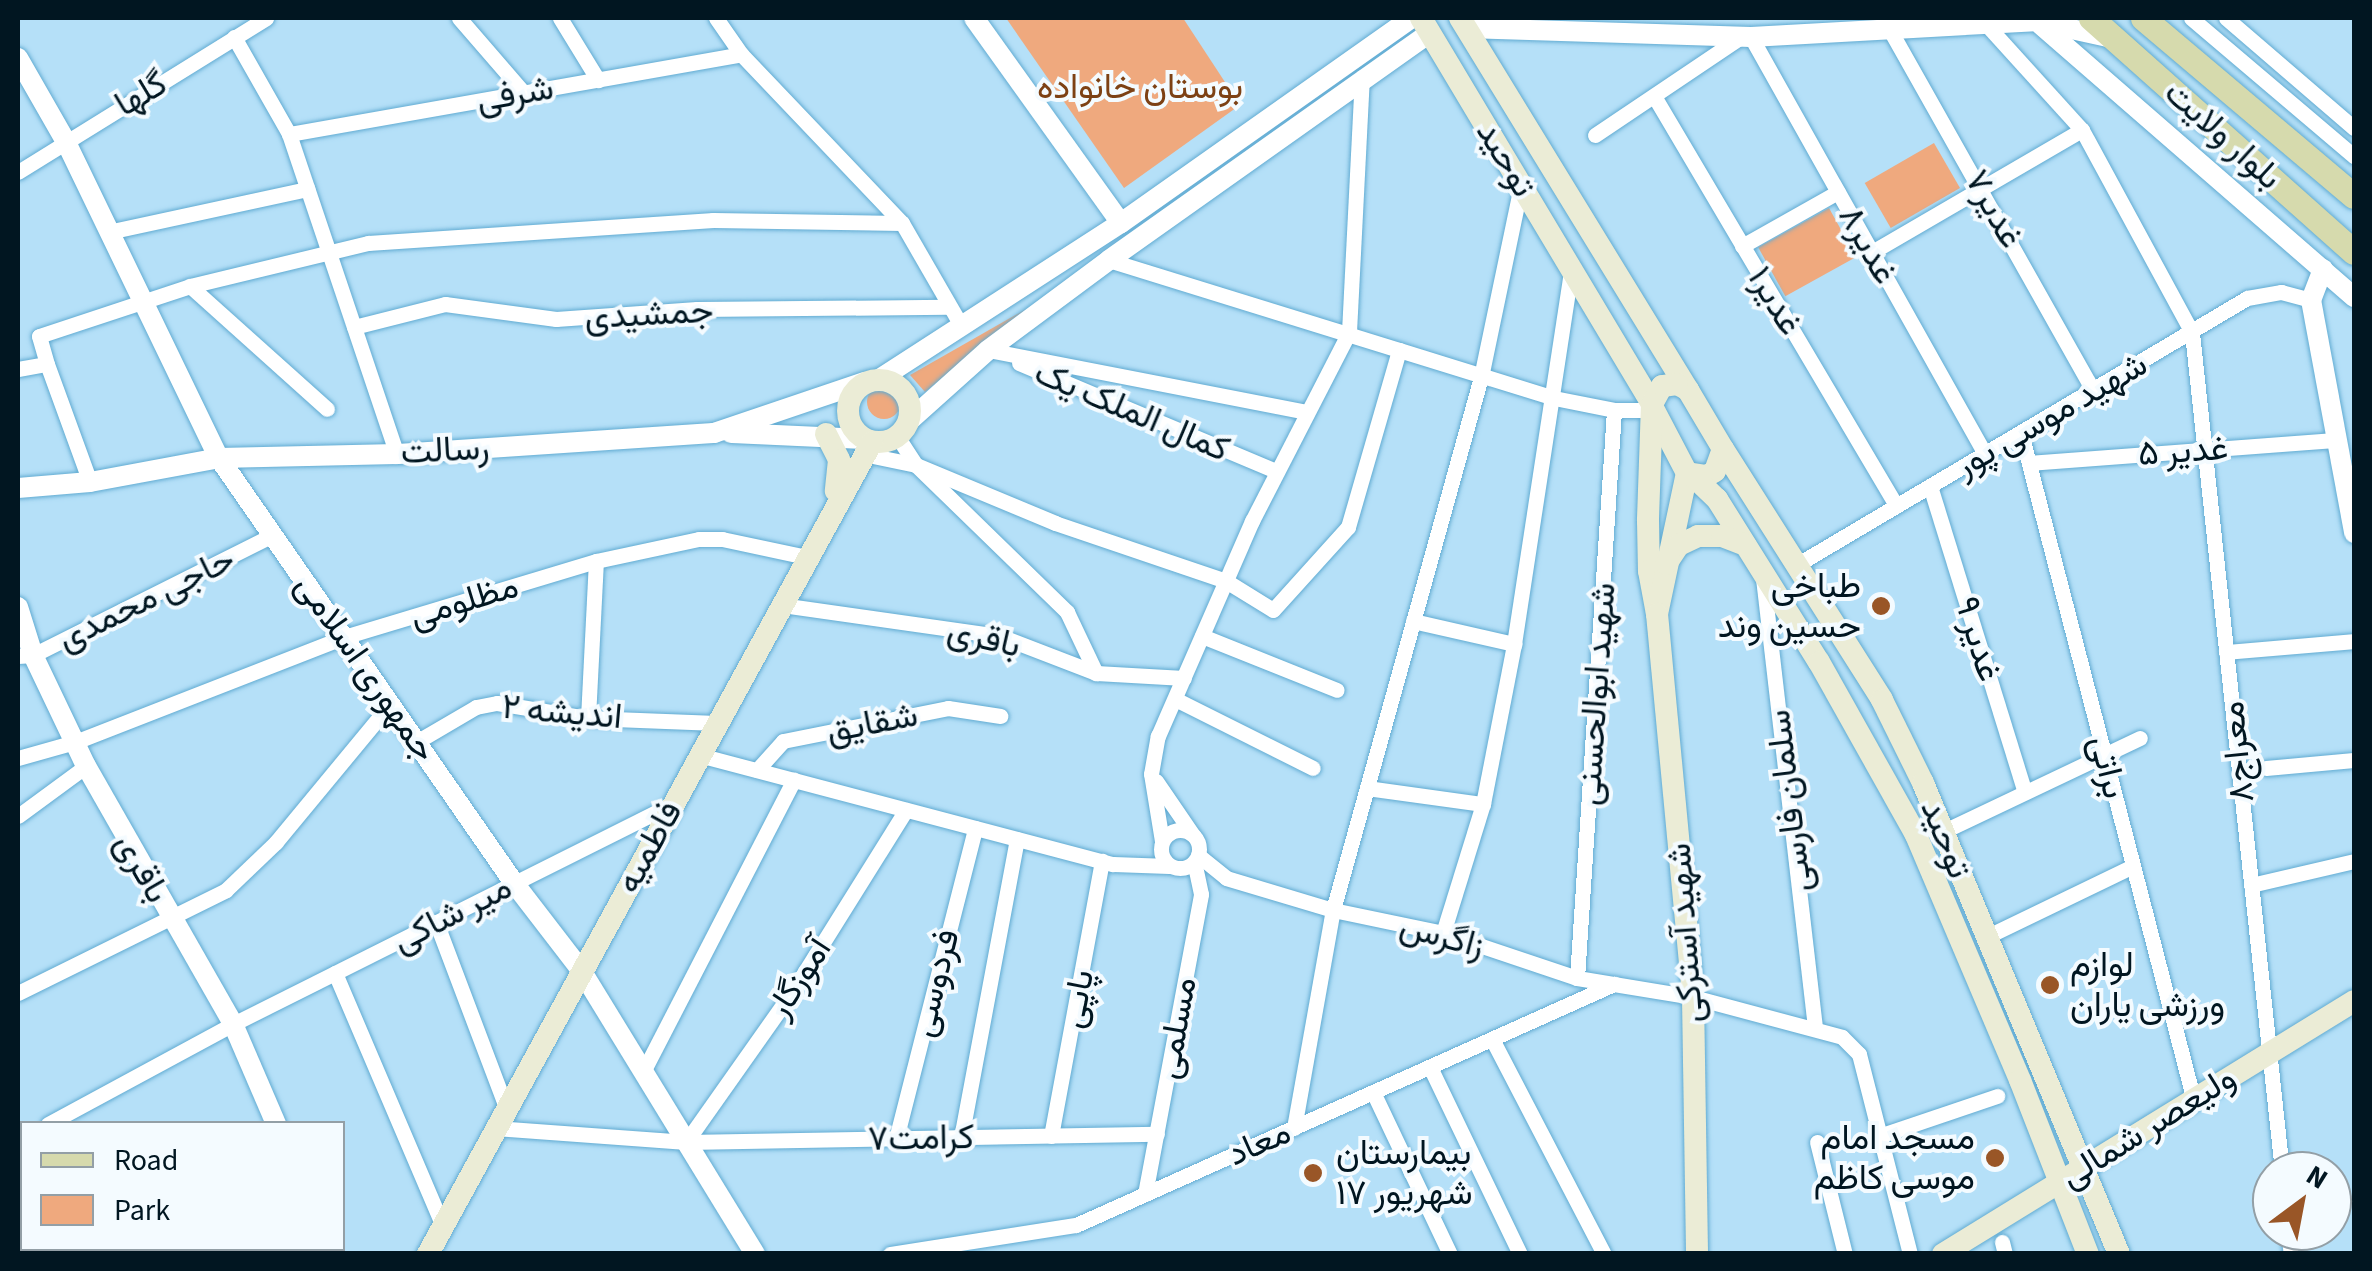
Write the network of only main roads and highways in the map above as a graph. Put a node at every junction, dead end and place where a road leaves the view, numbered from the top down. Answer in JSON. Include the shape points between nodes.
{"nodes":[{"id":1,"x":2091,"y":18,"type":"edge"},
{"id":2,"x":2144,"y":18,"type":"edge"},
{"id":3,"x":1422,"y":23,"type":"edge"},
{"id":4,"x":1463,"y":23,"type":"edge"},
{"id":5,"x":2354,"y":196,"type":"edge"},
{"id":6,"x":2354,"y":252,"type":"edge"},
{"id":7,"x":1688,"y":390,"type":"junction"},
{"id":8,"x":1653,"y":407,"type":"junction"},
{"id":9,"x":826,"y":434,"type":"road end"},
{"id":10,"x":867,"y":445,"type":"junction"},
{"id":11,"x":1723,"y":448,"type":"junction"},
{"id":12,"x":1690,"y":474,"type":"junction"},
{"id":13,"x":826,"y":523,"type":"junction"},
{"id":14,"x":1745,"y":545,"type":"junction"},
{"id":15,"x":1664,"y":566,"type":"junction"},
{"id":16,"x":1658,"y":614,"type":"junction"},
{"id":17,"x":1910,"y":757,"type":"junction"},
{"id":18,"x":1884,"y":776,"type":"junction"},
{"id":19,"x":2354,"y":1002,"type":"edge"},
{"id":20,"x":2083,"y":1168,"type":"junction"},
{"id":21,"x":2061,"y":1181,"type":"junction"},
{"id":22,"x":428,"y":1254,"type":"edge"},
{"id":23,"x":1697,"y":1254,"type":"edge"},
{"id":24,"x":1942,"y":1254,"type":"edge"},
{"id":25,"x":2088,"y":1254,"type":"edge"},
{"id":26,"x":2120,"y":1254,"type":"edge"}],
"edges":[{"from":1,"to":6,"type":"main road","name":"بلوار ولایت"},
{"from":2,"to":5,"type":"main road","name":"بلوار ولایت"},
{"from":3,"to":4,"type":"main road"},
{"from":3,"to":8,"type":"main road","name":"توحید"},
{"from":4,"to":7,"type":"main road","name":"توحید"},
{"from":7,"to":8,"type":"main road","via":[[1668,383]]},
{"from":7,"to":11,"type":"main road","name":"توحید"},
{"from":8,"to":12,"type":"main road","name":"توحید"},
{"from":8,"to":16,"type":"main road","via":[[1648,571]]},
{"from":9,"to":13,"type":"main road","via":[[839,460]]},
{"from":10,"to":10,"type":"main road","via":[[903,429],[904,392],[872,381],[852,394],[847,411]]},
{"from":10,"to":13,"type":"main road","name":"فاطمیه"},
{"from":11,"to":12,"type":"main road","via":[[1715,471]]},
{"from":11,"to":17,"type":"main road","name":"توحید","via":[[1882,700]]},
{"from":12,"to":14,"type":"main road","name":"توحید","via":[[1716,499]]},
{"from":12,"to":15,"type":"main road"},
{"from":13,"to":22,"type":"main road","name":"فاطمیه"},
{"from":14,"to":15,"type":"main road","via":[[1698,536],[1679,545]]},
{"from":14,"to":18,"type":"main road","name":"توحید"},
{"from":15,"to":16,"type":"main road"},
{"from":16,"to":23,"type":"main road","name":"شهید آسترکی","via":[[1693,997]]},
{"from":17,"to":18,"type":"main road"},
{"from":17,"to":20,"type":"main road","name":"توحید"},
{"from":18,"to":21,"type":"main road","name":"توحید","via":[[1916,835]]},
{"from":19,"to":20,"type":"main road","name":"ولیعصر شمالی"},
{"from":20,"to":21,"type":"main road","name":"ولیعصر شمالی"},
{"from":20,"to":26,"type":"main road","name":"توحید"},
{"from":21,"to":24,"type":"main road","name":"ولیعصر شمالی"},
{"from":21,"to":25,"type":"main road","name":"توحید"}]}
